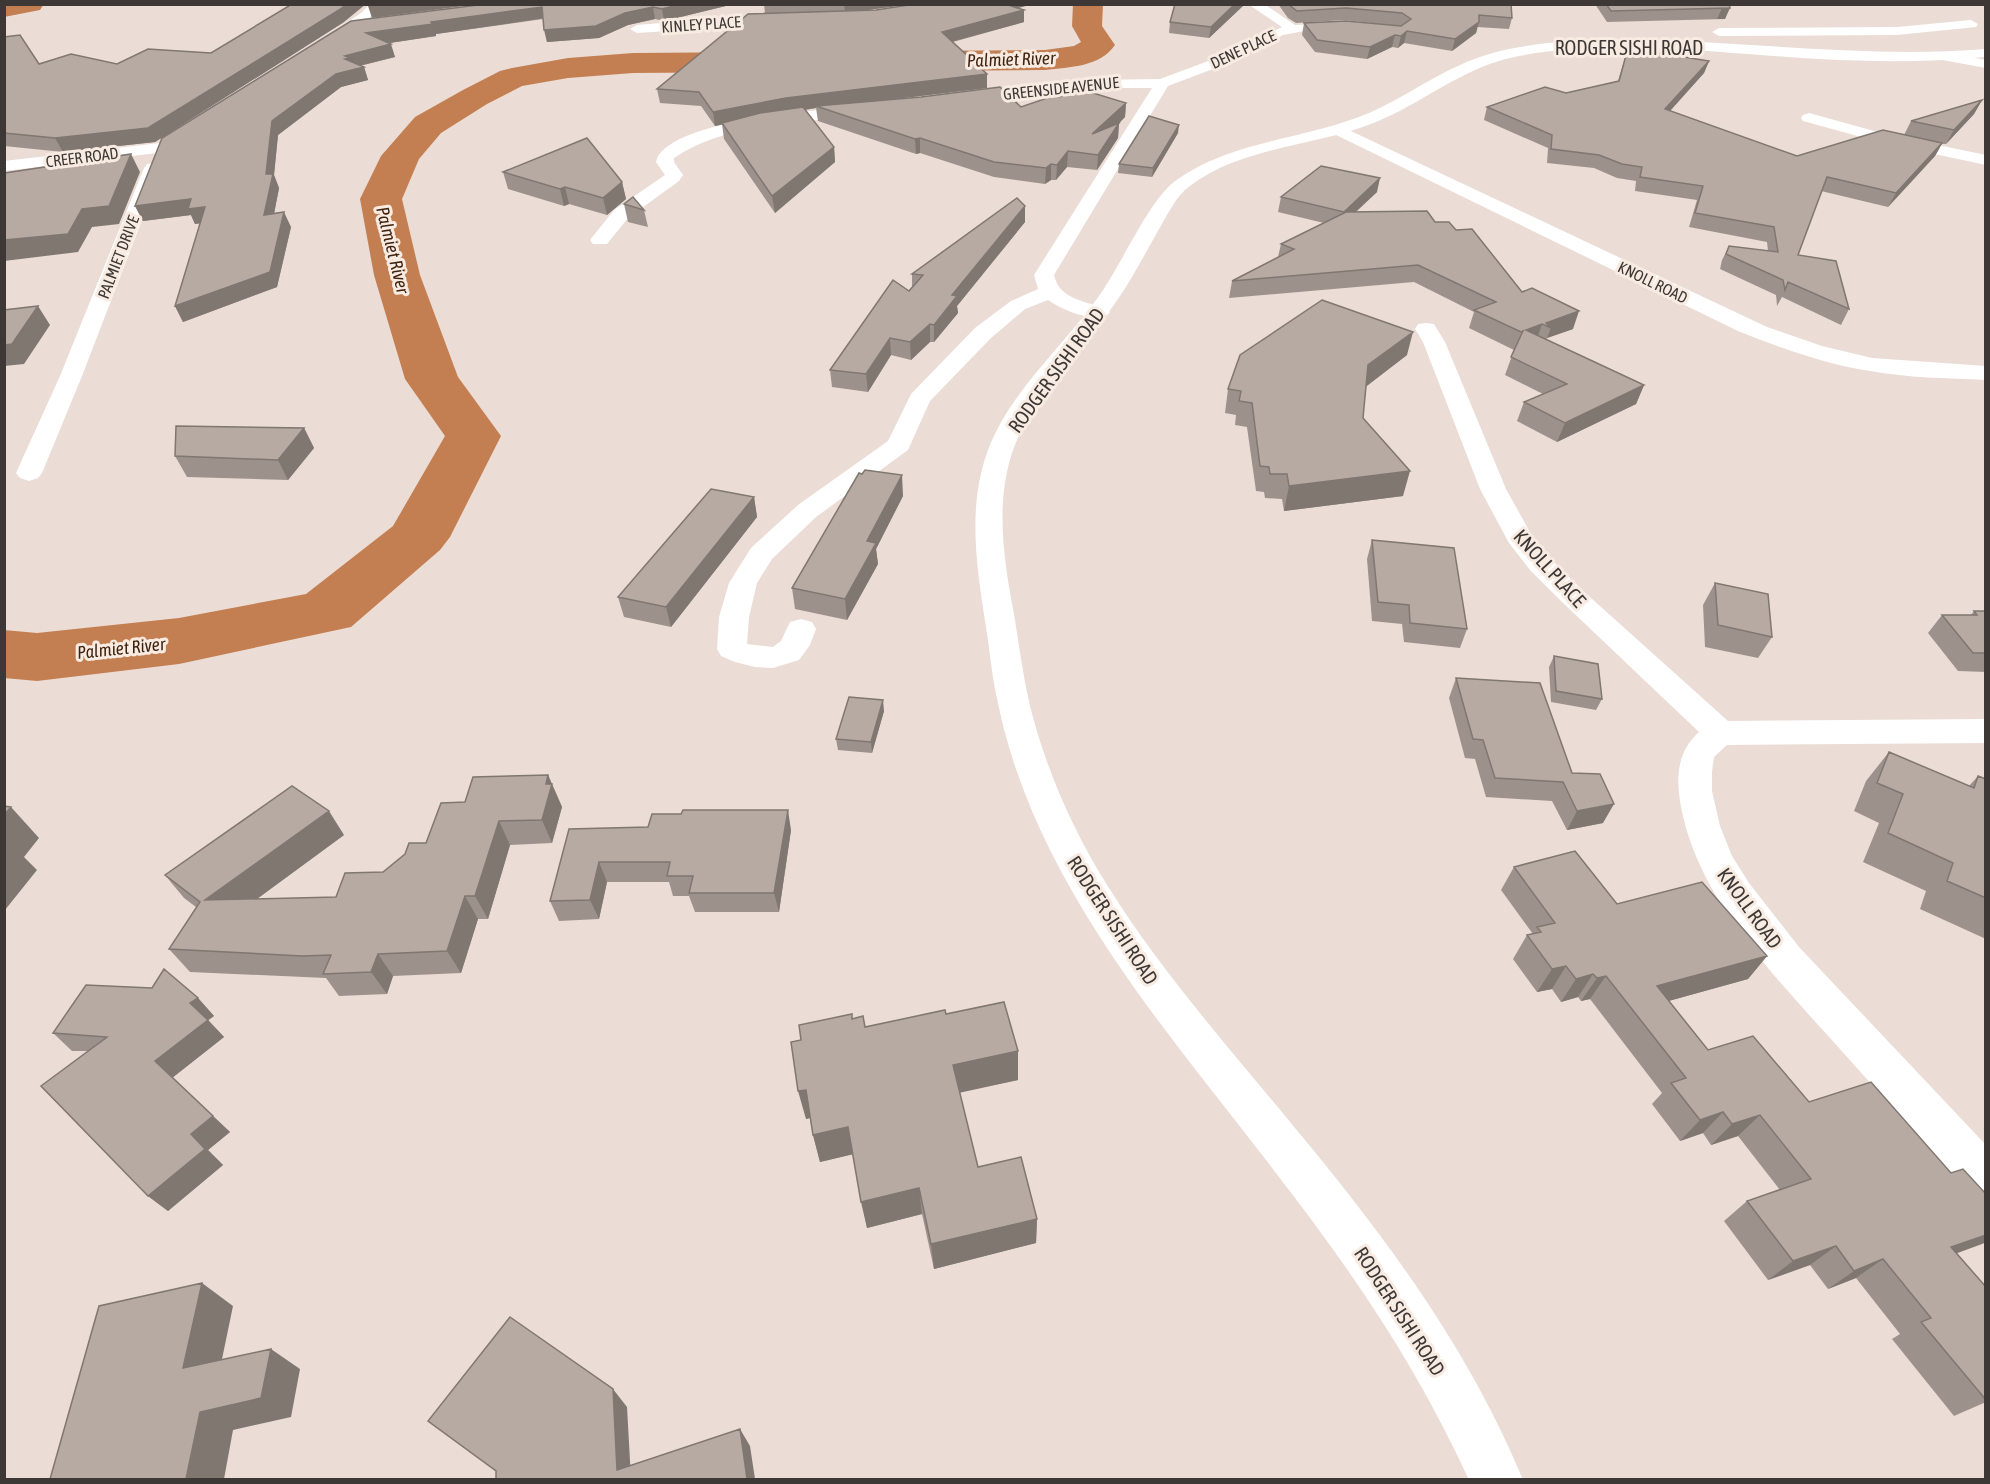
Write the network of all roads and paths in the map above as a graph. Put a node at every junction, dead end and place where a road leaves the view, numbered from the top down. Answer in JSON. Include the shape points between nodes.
{"nodes":[{"id":1,"x":377,"y":4,"type":"edge"},
{"id":2,"x":1254,"y":4,"type":"edge"},
{"id":3,"x":804,"y":21,"type":"edge"},
{"id":4,"x":1971,"y":24,"type":"dead end"},
{"id":5,"x":376,"y":25,"type":"edge"},
{"id":6,"x":350,"y":27,"type":"junction"},
{"id":7,"x":1293,"y":28,"type":"junction"},
{"id":8,"x":1366,"y":28,"type":"edge"},
{"id":9,"x":637,"y":29,"type":"edge"},
{"id":10,"x":1897,"y":31,"type":"junction"},
{"id":11,"x":1719,"y":32,"type":"dead end"},
{"id":12,"x":311,"y":52,"type":"edge"},
{"id":13,"x":1986,"y":53,"type":"edge"},
{"id":14,"x":1948,"y":56,"type":"junction"},
{"id":15,"x":1986,"y":64,"type":"edge"},
{"id":16,"x":1162,"y":83,"type":"junction"},
{"id":17,"x":948,"y":101,"type":"edge"},
{"id":18,"x":879,"y":109,"type":"edge"},
{"id":19,"x":1809,"y":118,"type":"dead end"},
{"id":20,"x":1338,"y":130,"type":"junction"},
{"id":21,"x":179,"y":137,"type":"edge"},
{"id":22,"x":160,"y":148,"type":"junction"},
{"id":23,"x":1986,"y":160,"type":"edge"},
{"id":24,"x":4,"y":166,"type":"edge"},
{"id":25,"x":600,"y":240,"type":"dead end"},
{"id":26,"x":1049,"y":292,"type":"junction"},
{"id":27,"x":1099,"y":312,"type":"junction"},
{"id":28,"x":1426,"y":329,"type":"dead end"},
{"id":29,"x":1986,"y":373,"type":"edge"},
{"id":30,"x":29,"y":473,"type":"dead end"},
{"id":31,"x":801,"y":629,"type":"dead end"},
{"id":32,"x":1986,"y":731,"type":"edge"},
{"id":33,"x":1720,"y":733,"type":"junction"},
{"id":34,"x":1986,"y":1177,"type":"edge"},
{"id":35,"x":1497,"y":1479,"type":"edge"}],
"edges":[{"from":1,"to":6,"type":"street"},
{"from":2,"to":7,"type":"street"},
{"from":3,"to":9,"type":"street","name":"KINLEY PLACE","via":[[759,20]]},
{"from":4,"to":10,"type":"street"},
{"from":5,"to":6,"type":"street"},
{"from":6,"to":12,"type":"street"},
{"from":7,"to":8,"type":"street","name":"DENE PLACE"},
{"from":7,"to":16,"type":"street","name":"DENE PLACE"},
{"from":10,"to":11,"type":"street"},
{"from":10,"to":14,"type":"street"},
{"from":13,"to":14,"type":"street","name":"RODGER SISHI ROAD"},
{"from":14,"to":15,"type":"street"},
{"from":14,"to":20,"type":"street","name":"RODGER SISHI ROAD","via":[[1853,56],[1628,43],[1549,46],[1469,66],[1395,108]]},
{"from":16,"to":17,"type":"street","name":"GREENSIDE AVENUE","via":[[1088,84]]},
{"from":16,"to":26,"type":"street","via":[[1044,275]]},
{"from":18,"to":25,"type":"street","via":[[742,127],[684,144],[666,156],[673,177],[621,214]]},
{"from":19,"to":23,"type":"street"},
{"from":20,"to":27,"type":"street","name":"RODGER SISHI ROAD","via":[[1246,154],[1187,180],[1174,190]]},
{"from":20,"to":29,"type":"street","name":"KNOLL ROAD","via":[[1779,340],[1857,362]]},
{"from":21,"to":22,"type":"street"},
{"from":22,"to":24,"type":"street","name":"CREER ROAD"},
{"from":22,"to":30,"type":"street","name":"PALMIET DRIVE"},
{"from":26,"to":27,"type":"street"},
{"from":26,"to":31,"type":"street","via":[[1018,305],[983,333],[919,399],[899,444],[807,511],[761,554],[743,583],[734,617],[732,649],[742,655],[780,657],[793,648]]},
{"from":27,"to":35,"type":"street","name":"RODGER SISHI ROAD","via":[[1017,417],[1000,448],[990,485],[988,536],[1015,711],[1067,848],[1098,904],[1140,968],[1313,1185],[1413,1323],[1472,1426]]},
{"from":28,"to":33,"type":"street","name":"KNOLL PLACE","via":[[1493,489],[1519,537],[1571,595]]},
{"from":32,"to":33,"type":"street"},
{"from":33,"to":34,"type":"street","name":"KNOLL ROAD","via":[[1704,743],[1694,776],[1697,815],[1730,886],[1804,980]]}]}
